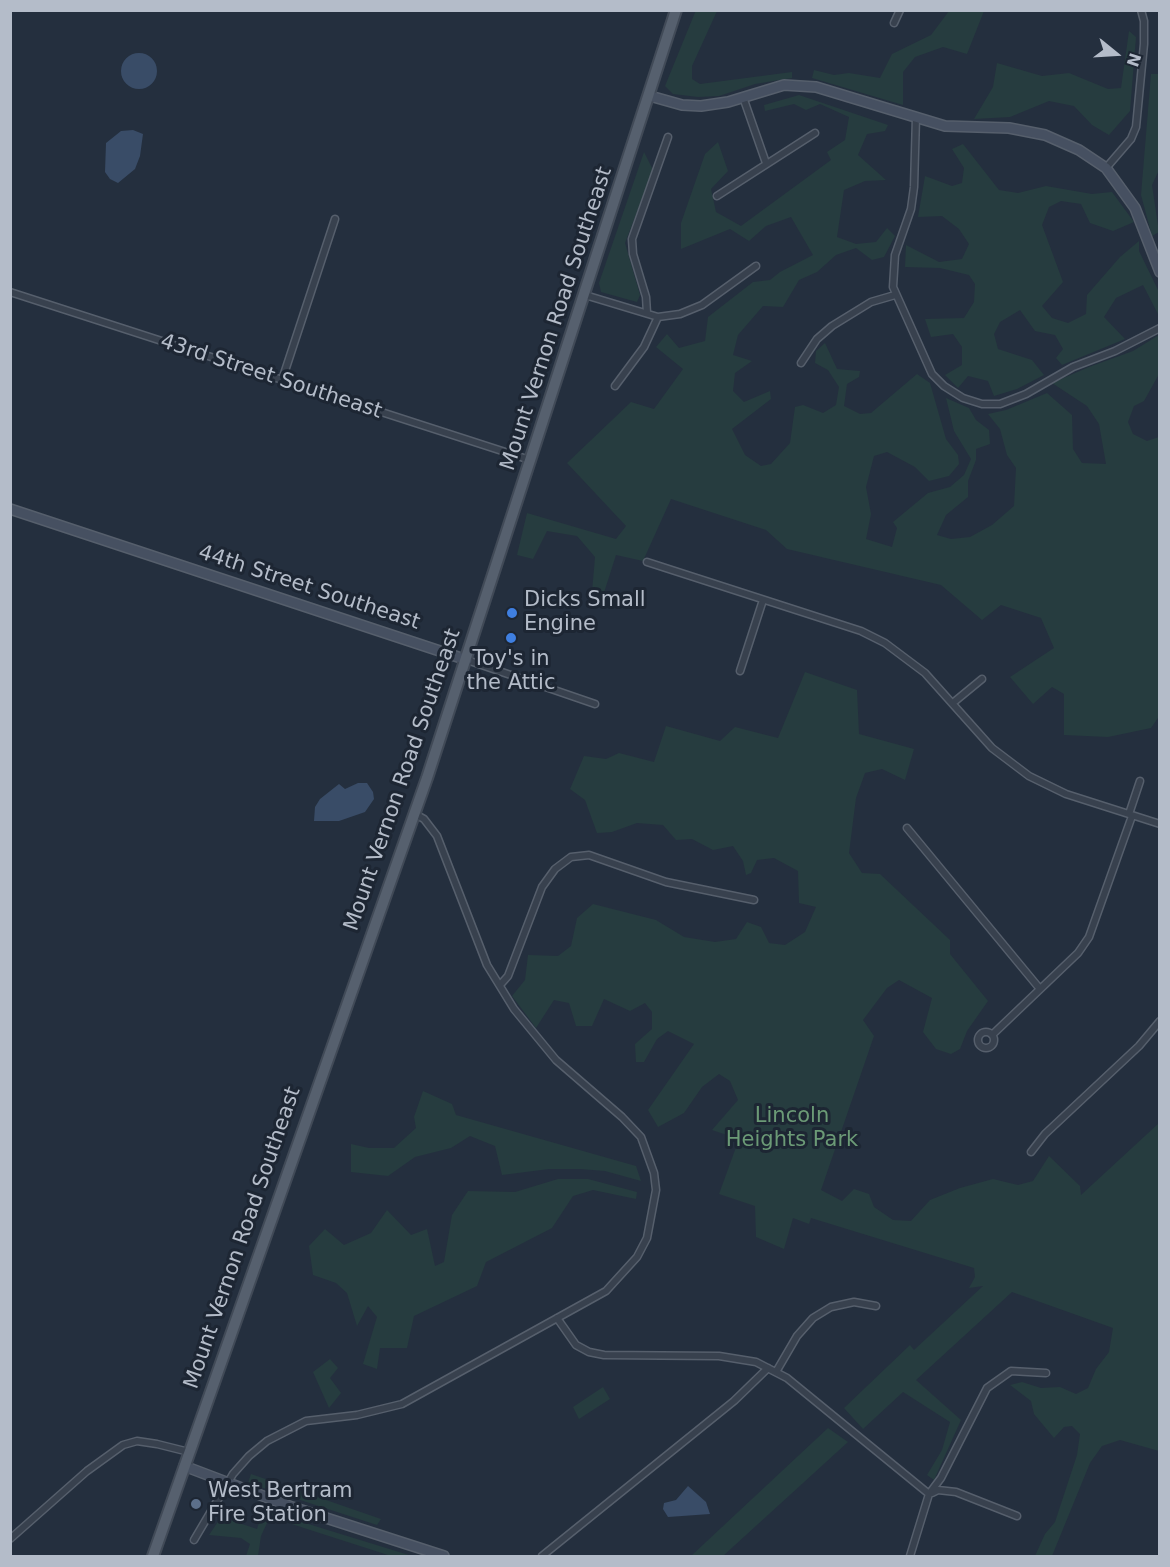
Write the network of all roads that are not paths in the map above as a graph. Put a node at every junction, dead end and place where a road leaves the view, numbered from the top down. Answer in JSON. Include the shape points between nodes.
{"nodes":[{"id":1,"x":676,"y":10,"type":"edge"},
{"id":2,"x":900,"y":10,"type":"edge"},
{"id":3,"x":1141,"y":10,"type":"edge"},
{"id":4,"x":894,"y":23,"type":"dead end"},
{"id":5,"x":650,"y":96,"type":"junction"},
{"id":6,"x":743,"y":97,"type":"junction"},
{"id":7,"x":916,"y":117,"type":"junction"},
{"id":8,"x":815,"y":133,"type":"dead end"},
{"id":9,"x":668,"y":137,"type":"dead end"},
{"id":10,"x":766,"y":163,"type":"junction"},
{"id":11,"x":1106,"y":168,"type":"junction"},
{"id":12,"x":717,"y":195,"type":"dead end"},
{"id":13,"x":335,"y":219,"type":"dead end"},
{"id":14,"x":756,"y":266,"type":"dead end"},
{"id":15,"x":1160,"y":272,"type":"edge"},
{"id":16,"x":10,"y":292,"type":"edge"},
{"id":17,"x":585,"y":295,"type":"junction"},
{"id":18,"x":895,"y":295,"type":"junction"},
{"id":19,"x":647,"y":313,"type":"junction"},
{"id":20,"x":658,"y":317,"type":"junction"},
{"id":21,"x":1160,"y":328,"type":"edge"},
{"id":22,"x":801,"y":363,"type":"dead end"},
{"id":23,"x":282,"y":380,"type":"junction"},
{"id":24,"x":615,"y":386,"type":"dead end"},
{"id":25,"x":531,"y":460,"type":"junction"},
{"id":26,"x":10,"y":509,"type":"edge"},
{"id":27,"x":647,"y":562,"type":"dead end"},
{"id":28,"x":763,"y":600,"type":"junction"},
{"id":29,"x":467,"y":660,"type":"junction"},
{"id":30,"x":740,"y":672,"type":"dead end"},
{"id":31,"x":982,"y":680,"type":"dead end"},
{"id":32,"x":954,"y":702,"type":"junction"},
{"id":33,"x":595,"y":704,"type":"dead end"},
{"id":34,"x":1140,"y":781,"type":"dead end"},
{"id":35,"x":415,"y":813,"type":"junction"},
{"id":36,"x":1131,"y":815,"type":"junction"},
{"id":37,"x":1160,"y":824,"type":"edge"},
{"id":38,"x":907,"y":828,"type":"dead end"},
{"id":39,"x":754,"y":900,"type":"dead end"},
{"id":40,"x":500,"y":985,"type":"junction"},
{"id":41,"x":1041,"y":989,"type":"junction"},
{"id":42,"x":1160,"y":1021,"type":"edge"},
{"id":43,"x":992,"y":1035,"type":"dead end"},
{"id":44,"x":1031,"y":1152,"type":"dead end"},
{"id":45,"x":876,"y":1306,"type":"dead end"},
{"id":46,"x":557,"y":1318,"type":"junction"},
{"id":47,"x":768,"y":1368,"type":"junction"},
{"id":48,"x":776,"y":1372,"type":"junction"},
{"id":49,"x":1046,"y":1373,"type":"dead end"},
{"id":50,"x":189,"y":1452,"type":"junction"},
{"id":51,"x":184,"y":1466,"type":"junction"},
{"id":52,"x":228,"y":1484,"type":"junction"},
{"id":53,"x":929,"y":1494,"type":"junction"},
{"id":54,"x":1017,"y":1516,"type":"dead end"},
{"id":55,"x":10,"y":1539,"type":"edge"},
{"id":56,"x":194,"y":1540,"type":"dead end"},
{"id":57,"x":153,"y":1557,"type":"edge"},
{"id":58,"x":444,"y":1557,"type":"edge"},
{"id":59,"x":542,"y":1557,"type":"edge"},
{"id":60,"x":910,"y":1557,"type":"edge"}],
"edges":[{"from":1,"to":5,"type":"main road","name":"Mount Vernon Road Southeast"},
{"from":2,"to":4,"type":"street"},
{"from":3,"to":11,"type":"street","via":[[1144,44],[1136,127],[1131,139]]},
{"from":5,"to":6,"type":"street","via":[[701,106]]},
{"from":5,"to":17,"type":"main road","name":"Mount Vernon Road Southeast"},
{"from":6,"to":7,"type":"street","via":[[784,86],[816,87]]},
{"from":6,"to":10,"type":"street"},
{"from":7,"to":11,"type":"street","via":[[962,128],[1009,128],[1045,135]]},
{"from":7,"to":18,"type":"street","via":[[914,187],[911,209],[895,255]]},
{"from":8,"to":10,"type":"street"},
{"from":9,"to":19,"type":"street","via":[[632,239]]},
{"from":10,"to":12,"type":"street"},
{"from":11,"to":15,"type":"street","via":[[1135,208]]},
{"from":13,"to":23,"type":"street"},
{"from":14,"to":20,"type":"street","via":[[702,305]]},
{"from":16,"to":23,"type":"street","name":"43rd Street Southeast"},
{"from":17,"to":19,"type":"street"},
{"from":17,"to":25,"type":"main road","name":"Mount Vernon Road Southeast"},
{"from":18,"to":21,"type":"street","via":[[932,374],[963,398],[982,404],[1000,404],[1026,394],[1073,367]]},
{"from":18,"to":22,"type":"street","via":[[872,302],[832,326],[817,339]]},
{"from":19,"to":20,"type":"street"},
{"from":20,"to":24,"type":"street","via":[[644,347]]},
{"from":23,"to":25,"type":"street","name":"43rd Street Southeast"},
{"from":25,"to":29,"type":"main road","name":"Mount Vernon Road Southeast"},
{"from":26,"to":29,"type":"street","name":"44th Street Southeast"},
{"from":27,"to":28,"type":"street"},
{"from":28,"to":30,"type":"street"},
{"from":28,"to":32,"type":"street","via":[[861,631],[885,643],[925,673]]},
{"from":29,"to":33,"type":"street","name":"44th Street Southeast"},
{"from":29,"to":35,"type":"main road","name":"Mount Vernon Road Southeast"},
{"from":31,"to":32,"type":"street"},
{"from":32,"to":36,"type":"street","via":[[992,748],[1029,776],[1066,794]]},
{"from":34,"to":36,"type":"street"},
{"from":35,"to":40,"type":"street","via":[[437,836],[487,965]]},
{"from":35,"to":50,"type":"main road","name":"Mount Vernon Road Southeast"},
{"from":36,"to":37,"type":"street"},
{"from":36,"to":41,"type":"street","via":[[1089,937]]},
{"from":38,"to":41,"type":"street"},
{"from":39,"to":40,"type":"street","via":[[666,882],[589,855],[571,856],[542,887],[508,976]]},
{"from":40,"to":46,"type":"street","via":[[543,1047],[633,1128],[645,1146],[654,1173],[653,1215],[638,1257],[606,1291]]},
{"from":41,"to":43,"type":"street"},
{"from":42,"to":44,"type":"street"},
{"from":45,"to":48,"type":"street","via":[[854,1302],[831,1307],[813,1318],[797,1336]]},
{"from":46,"to":47,"type":"street","via":[[570,1338],[589,1352],[618,1357],[719,1356],[740,1358]]},
{"from":46,"to":52,"type":"street","via":[[402,1404],[288,1429],[249,1456]]},
{"from":47,"to":48,"type":"street"},
{"from":47,"to":59,"type":"street","via":[[734,1401]]},
{"from":48,"to":53,"type":"street"},
{"from":49,"to":53,"type":"street","via":[[1011,1371],[987,1388]]},
{"from":50,"to":51,"type":"main road","name":"Mount Vernon Road Southeast"},
{"from":50,"to":55,"type":"street","via":[[157,1443],[123,1445],[87,1471]]},
{"from":51,"to":52,"type":"street"},
{"from":51,"to":57,"type":"main road","name":"Mount Vernon Road Southeast"},
{"from":52,"to":56,"type":"street"},
{"from":52,"to":58,"type":"street"},
{"from":53,"to":54,"type":"street","via":[[938,1490],[956,1492]]},
{"from":53,"to":60,"type":"street"}]}
